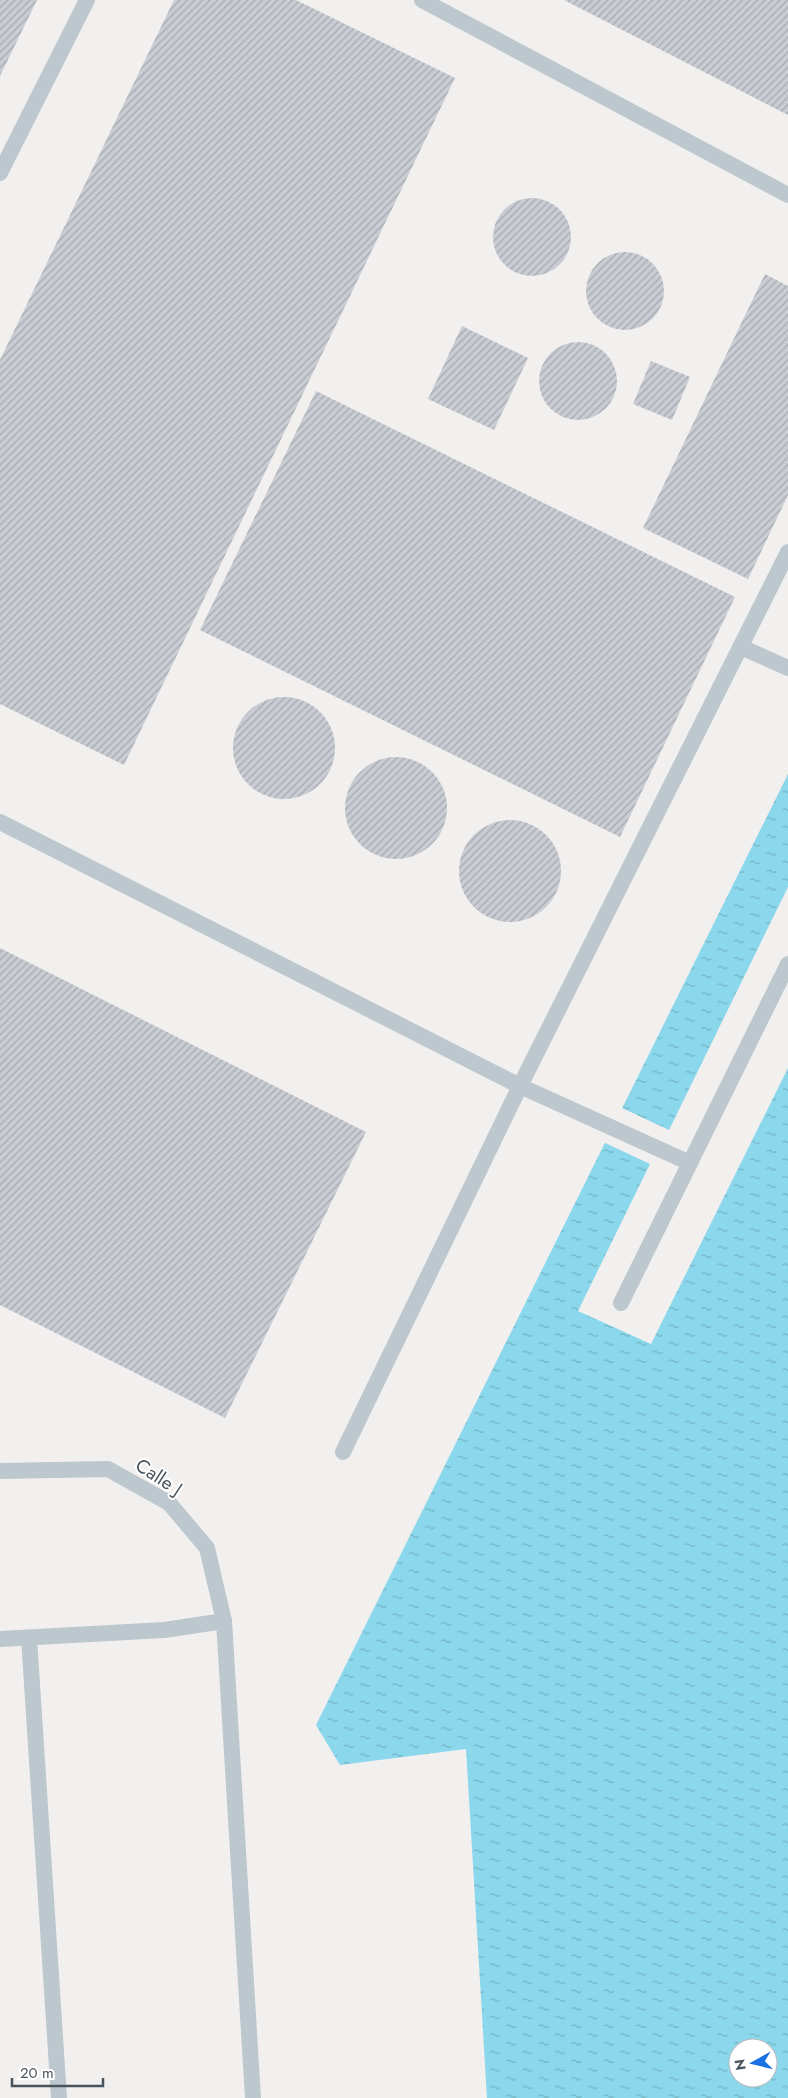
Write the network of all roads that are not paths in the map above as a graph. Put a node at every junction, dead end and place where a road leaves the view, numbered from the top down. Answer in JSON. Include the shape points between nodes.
{"nodes":[{"id":1,"x":87,"y":0,"type":"edge"},
{"id":2,"x":422,"y":0,"type":"edge"},
{"id":3,"x":0,"y":173,"type":"edge"},
{"id":4,"x":788,"y":195,"type":"edge"},
{"id":5,"x":788,"y":552,"type":"edge"},
{"id":6,"x":741,"y":647,"type":"junction"},
{"id":7,"x":788,"y":668,"type":"edge"},
{"id":8,"x":0,"y":822,"type":"edge"},
{"id":9,"x":788,"y":964,"type":"edge"},
{"id":10,"x":520,"y":1086,"type":"junction"},
{"id":11,"x":690,"y":1163,"type":"junction"},
{"id":12,"x":621,"y":1303,"type":"dead end"},
{"id":13,"x":343,"y":1452,"type":"dead end"},
{"id":14,"x":0,"y":1471,"type":"edge"},
{"id":15,"x":224,"y":1621,"type":"junction"},
{"id":16,"x":29,"y":1638,"type":"junction"},
{"id":17,"x":0,"y":1639,"type":"edge"},
{"id":18,"x":59,"y":2098,"type":"edge"},
{"id":19,"x":253,"y":2098,"type":"edge"}],
"edges":[{"from":1,"to":3,"type":"lane"},
{"from":2,"to":4,"type":"lane"},
{"from":5,"to":6,"type":"lane"},
{"from":6,"to":7,"type":"lane"},
{"from":6,"to":10,"type":"lane"},
{"from":8,"to":10,"type":"lane"},
{"from":9,"to":11,"type":"lane"},
{"from":10,"to":11,"type":"lane"},
{"from":10,"to":13,"type":"lane"},
{"from":11,"to":12,"type":"lane"},
{"from":14,"to":15,"type":"lane","name":"Calle J","via":[[108,1468],[169,1502],[207,1548]]},
{"from":15,"to":16,"type":"lane","via":[[164,1630]]},
{"from":15,"to":19,"type":"lane","name":"Calle J"},
{"from":16,"to":17,"type":"lane"},
{"from":16,"to":18,"type":"lane"}]}
